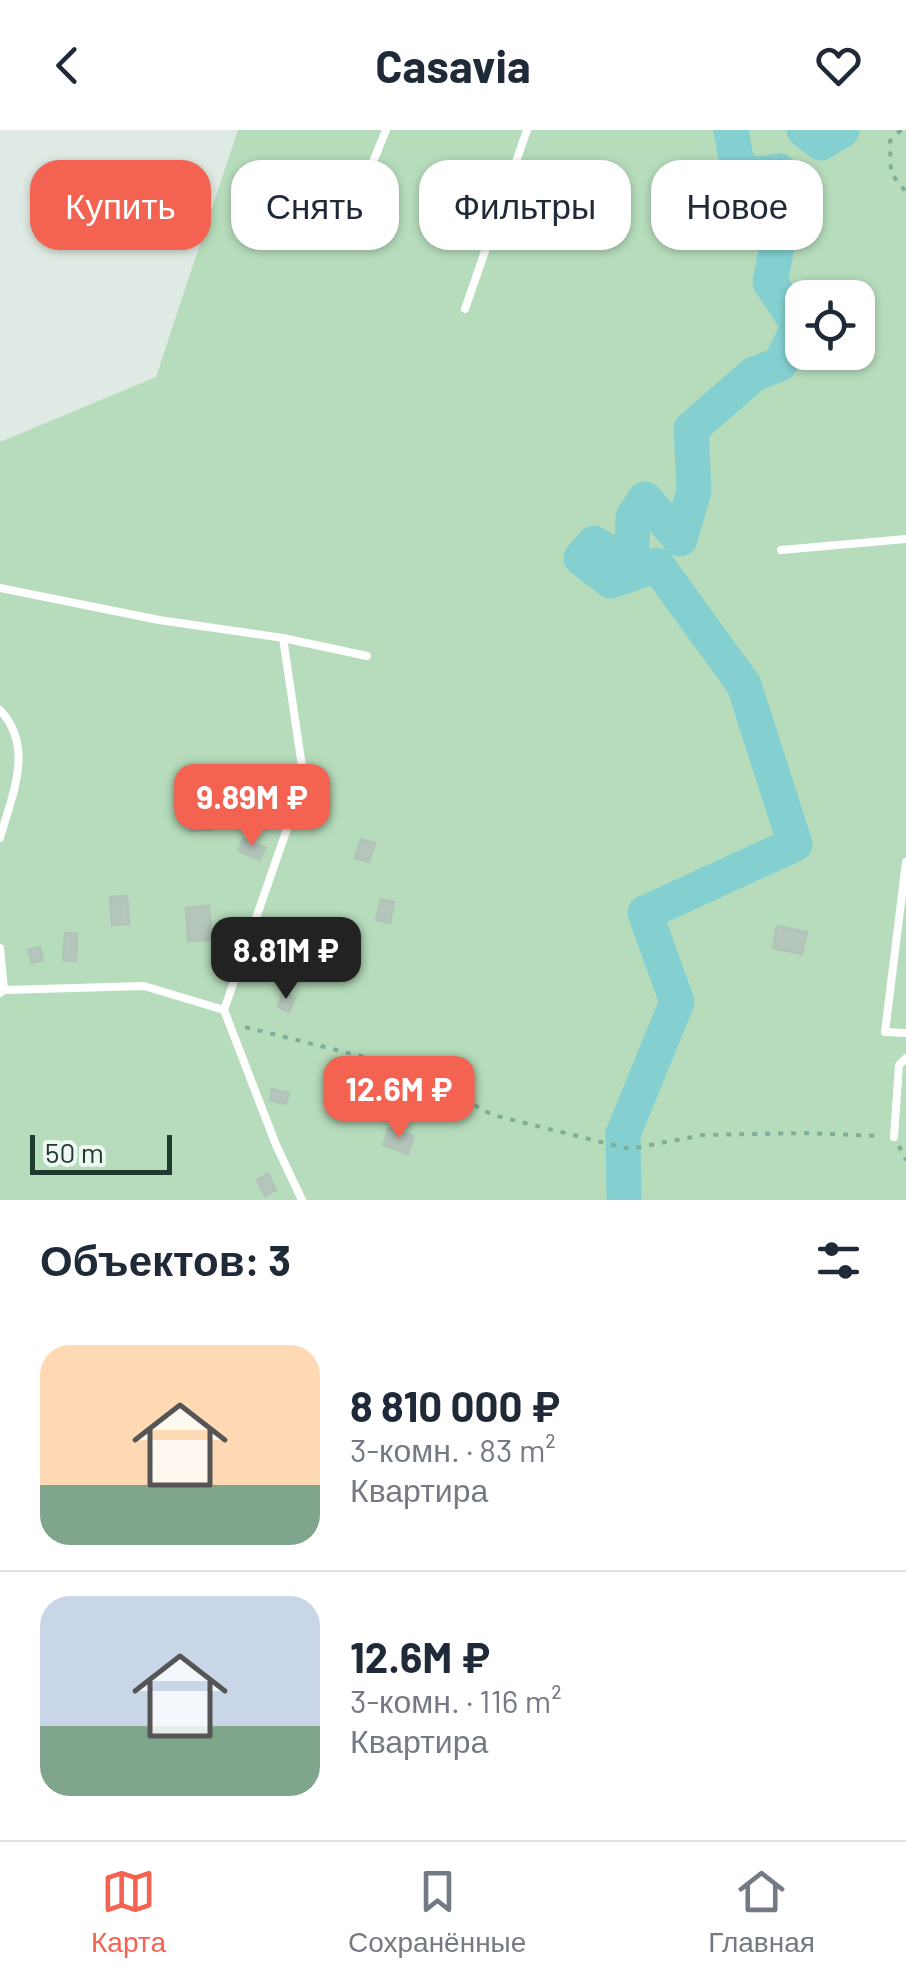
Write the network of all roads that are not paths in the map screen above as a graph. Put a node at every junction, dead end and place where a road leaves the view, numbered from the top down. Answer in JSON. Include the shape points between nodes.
{"nodes":[{"id":1,"x":386,"y":130,"type":"edge"},
{"id":2,"x":527,"y":130,"type":"edge"},
{"id":3,"x":374,"y":160,"type":"edge"},
{"id":4,"x":464,"y":309,"type":"dead end"},
{"id":5,"x":906,"y":539,"type":"edge"},
{"id":6,"x":781,"y":550,"type":"dead end"},
{"id":7,"x":0,"y":588,"type":"edge"},
{"id":8,"x":283,"y":638,"type":"junction"},
{"id":9,"x":366,"y":656,"type":"dead end"},
{"id":10,"x":0,"y":710,"type":"edge"},
{"id":11,"x":0,"y":838,"type":"edge"},
{"id":12,"x":906,"y":862,"type":"edge"},
{"id":13,"x":0,"y":948,"type":"edge"},
{"id":14,"x":2,"y":991,"type":"edge"},
{"id":15,"x":224,"y":1010,"type":"junction"},
{"id":16,"x":906,"y":1033,"type":"edge"},
{"id":17,"x":906,"y":1058,"type":"edge"},
{"id":18,"x":894,"y":1137,"type":"road end"},
{"id":19,"x":302,"y":1200,"type":"edge"}],
"edges":[{"from":1,"to":3,"type":"lane"},
{"from":2,"to":4,"type":"lane"},
{"from":5,"to":6,"type":"lane"},
{"from":7,"to":8,"type":"lane"},
{"from":8,"to":9,"type":"lane"},
{"from":8,"to":15,"type":"lane","via":[[304,780]]},
{"from":10,"to":11,"type":"lane","via":[[12,723],[21,760]]},
{"from":12,"to":16,"type":"lane","via":[[884,1032]]},
{"from":13,"to":14,"type":"lane"},
{"from":14,"to":15,"type":"lane","via":[[144,986]]},
{"from":15,"to":19,"type":"lane"},
{"from":17,"to":18,"type":"lane","via":[[899,1066]]}]}
